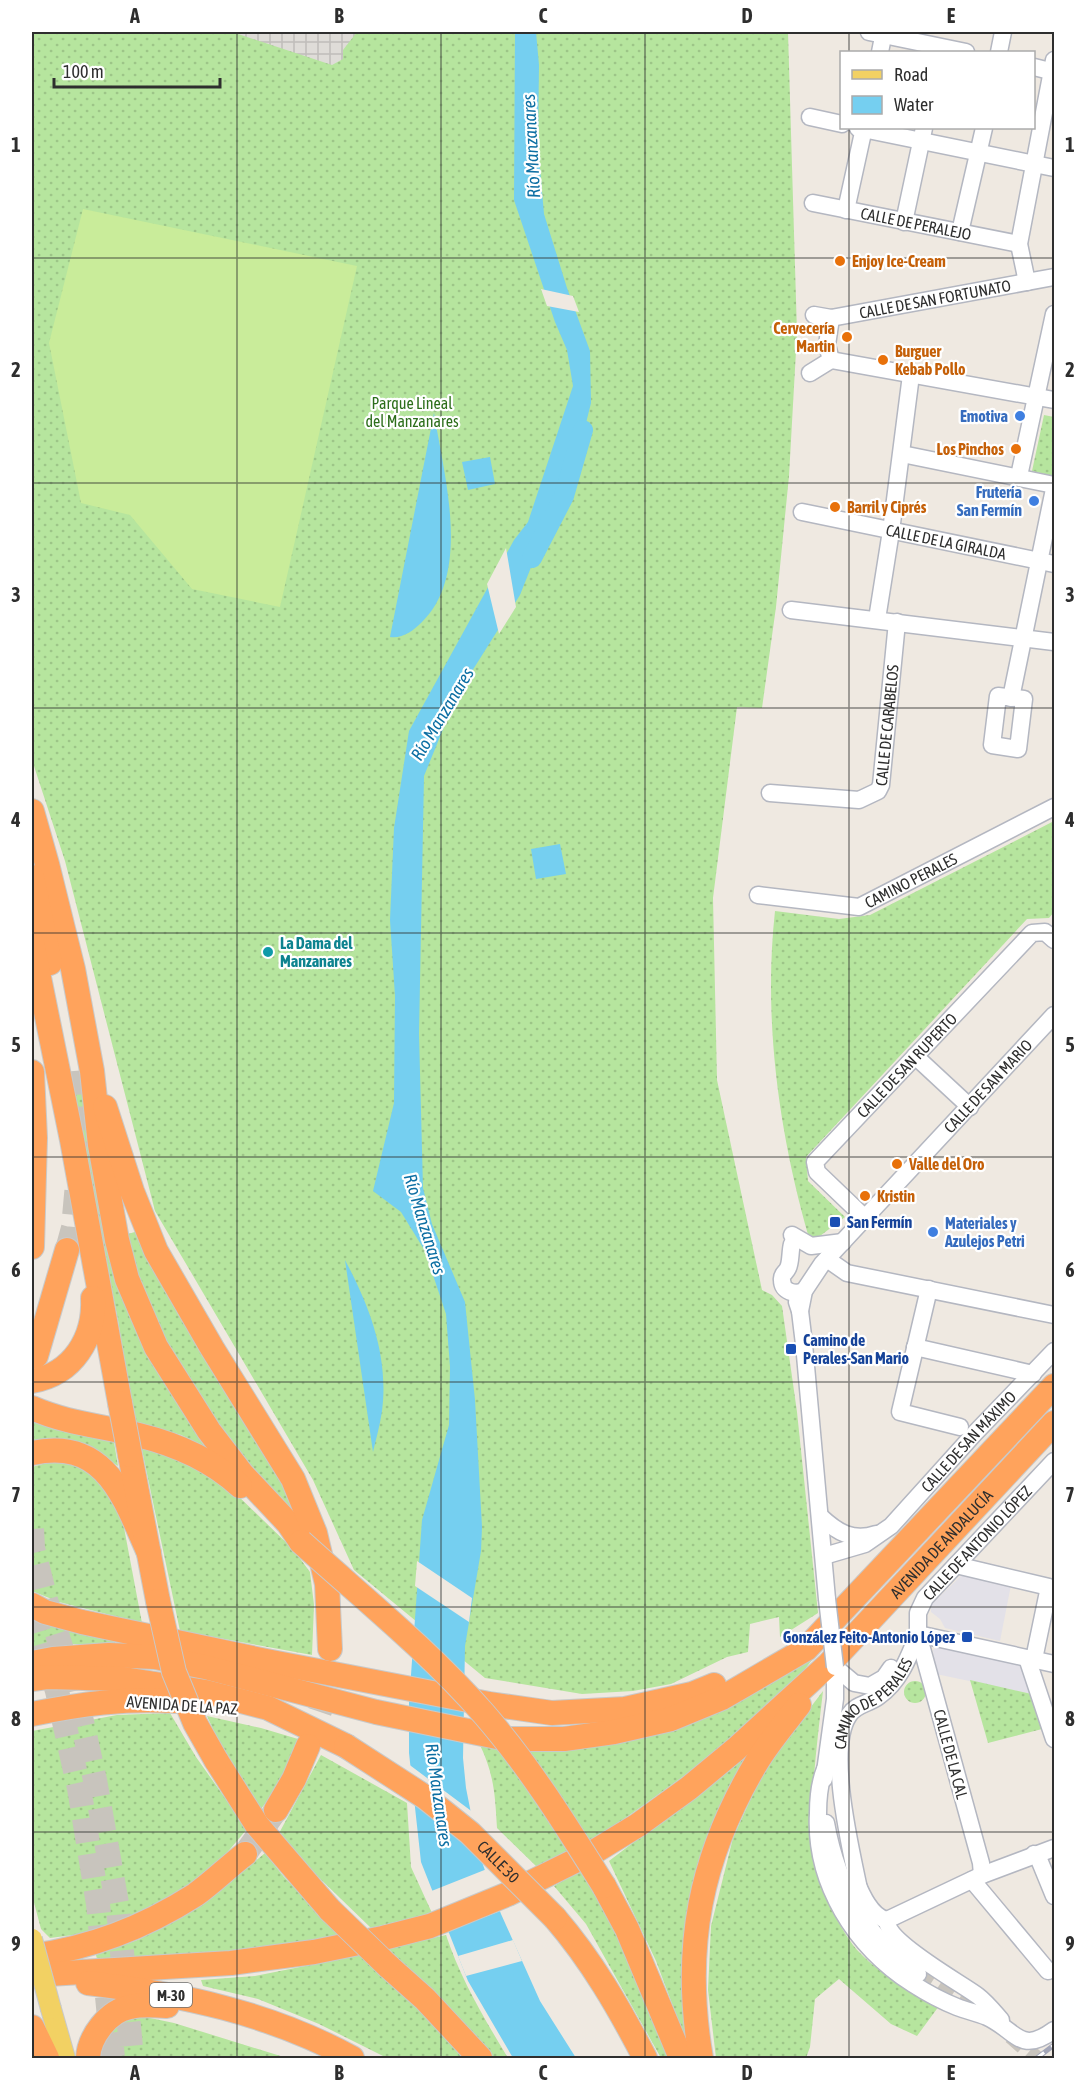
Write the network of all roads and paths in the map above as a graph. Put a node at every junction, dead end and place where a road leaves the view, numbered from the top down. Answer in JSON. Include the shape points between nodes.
{"nodes":[{"id":1,"x":1003,"y":32,"type":"edge"},
{"id":2,"x":879,"y":33,"type":"edge"},
{"id":3,"x":941,"y":44,"type":"edge"},
{"id":4,"x":880,"y":51,"type":"edge"},
{"id":5,"x":963,"y":51,"type":"edge"},
{"id":6,"x":999,"y":51,"type":"edge"},
{"id":7,"x":1035,"y":67,"type":"edge"},
{"id":8,"x":1054,"y":68,"type":"edge"},
{"id":9,"x":810,"y":117,"type":"dead end"},
{"id":10,"x":840,"y":124,"type":"edge"},
{"id":11,"x":862,"y":129,"type":"edge"},
{"id":12,"x":872,"y":129,"type":"edge"},
{"id":13,"x":984,"y":129,"type":"edge"},
{"id":14,"x":922,"y":134,"type":"edge"},
{"id":15,"x":979,"y":153,"type":"junction"},
{"id":16,"x":1034,"y":164,"type":"junction"},
{"id":17,"x":1054,"y":168,"type":"edge"},
{"id":18,"x":813,"y":203,"type":"dead end"},
{"id":19,"x":846,"y":210,"type":"junction"},
{"id":20,"x":904,"y":222,"type":"junction"},
{"id":21,"x":960,"y":232,"type":"junction"},
{"id":22,"x":1019,"y":244,"type":"junction"},
{"id":23,"x":1054,"y":277,"type":"edge"},
{"id":24,"x":1027,"y":282,"type":"junction"},
{"id":25,"x":1054,"y":324,"type":"edge"},
{"id":26,"x":831,"y":360,"type":"junction"},
{"id":27,"x":810,"y":373,"type":"dead end"},
{"id":28,"x":911,"y":375,"type":"junction"},
{"id":29,"x":1036,"y":396,"type":"junction"},
{"id":30,"x":1054,"y":400,"type":"edge"},
{"id":31,"x":902,"y":454,"type":"junction"},
{"id":32,"x":1019,"y":476,"type":"junction"},
{"id":33,"x":1054,"y":487,"type":"edge"},
{"id":34,"x":802,"y":512,"type":"dead end"},
{"id":35,"x":891,"y":531,"type":"junction"},
{"id":36,"x":1048,"y":562,"type":"edge"},
{"id":37,"x":792,"y":610,"type":"dead end"},
{"id":38,"x":877,"y":619,"type":"junction"},
{"id":39,"x":897,"y":622,"type":"junction"},
{"id":40,"x":1023,"y":638,"type":"junction"},
{"id":41,"x":1054,"y":642,"type":"edge"},
{"id":42,"x":1011,"y":698,"type":"dead end"},
{"id":43,"x":770,"y":793,"type":"dead end"},
{"id":44,"x":1054,"y":807,"type":"edge"},
{"id":45,"x":32,"y":811,"type":"edge"},
{"id":46,"x":32,"y":877,"type":"edge"},
{"id":47,"x":758,"y":895,"type":"dead end"},
{"id":48,"x":1054,"y":940,"type":"edge"},
{"id":49,"x":32,"y":943,"type":"edge"},
{"id":50,"x":1054,"y":1015,"type":"edge"},
{"id":51,"x":915,"y":1056,"type":"junction"},
{"id":52,"x":83,"y":1071,"type":"junction"},
{"id":53,"x":32,"y":1072,"type":"edge"},
{"id":54,"x":970,"y":1107,"type":"junction"},
{"id":55,"x":72,"y":1140,"type":"junction"},
{"id":56,"x":865,"y":1218,"type":"junction"},
{"id":57,"x":792,"y":1235,"type":"dead end"},
{"id":58,"x":843,"y":1242,"type":"junction"},
{"id":59,"x":32,"y":1247,"type":"edge"},
{"id":60,"x":67,"y":1250,"type":"tunnel mouth"},
{"id":61,"x":824,"y":1261,"type":"junction"},
{"id":62,"x":797,"y":1268,"type":"junction"},
{"id":63,"x":929,"y":1289,"type":"junction"},
{"id":64,"x":802,"y":1290,"type":"junction"},
{"id":65,"x":1054,"y":1315,"type":"edge"},
{"id":66,"x":915,"y":1347,"type":"junction"},
{"id":67,"x":1054,"y":1351,"type":"edge"},
{"id":68,"x":36,"y":1356,"type":"dead end"},
{"id":69,"x":1044,"y":1370,"type":"edge"},
{"id":70,"x":32,"y":1381,"type":"edge"},
{"id":71,"x":1054,"y":1386,"type":"edge"},
{"id":72,"x":32,"y":1408,"type":"edge"},
{"id":73,"x":1054,"y":1423,"type":"edge"},
{"id":74,"x":960,"y":1427,"type":"dead end"},
{"id":75,"x":997,"y":1446,"type":"junction"},
{"id":76,"x":32,"y":1453,"type":"edge"},
{"id":77,"x":1054,"y":1461,"type":"edge"},
{"id":78,"x":820,"y":1518,"type":"junction"},
{"id":79,"x":884,"y":1532,"type":"junction"},
{"id":80,"x":301,"y":1542,"type":"junction"},
{"id":81,"x":149,"y":1553,"type":"junction"},
{"id":82,"x":824,"y":1556,"type":"junction"},
{"id":83,"x":956,"y":1566,"type":"junction"},
{"id":84,"x":836,"y":1604,"type":"junction"},
{"id":85,"x":32,"y":1605,"type":"edge"},
{"id":86,"x":918,"y":1634,"type":"junction"},
{"id":87,"x":330,"y":1649,"type":"dead end"},
{"id":88,"x":1030,"y":1659,"type":"junction"},
{"id":89,"x":32,"y":1663,"type":"edge"},
{"id":90,"x":1054,"y":1664,"type":"edge"},
{"id":91,"x":832,"y":1666,"type":"junction"},
{"id":92,"x":32,"y":1679,"type":"edge"},
{"id":93,"x":32,"y":1714,"type":"edge"},
{"id":94,"x":296,"y":1721,"type":"junction"},
{"id":95,"x":1054,"y":1739,"type":"edge"},
{"id":96,"x":308,"y":1746,"type":"tunnel mouth"},
{"id":97,"x":825,"y":1769,"type":"junction"},
{"id":98,"x":276,"y":1810,"type":"tunnel mouth"},
{"id":99,"x":1054,"y":1848,"type":"edge"},
{"id":100,"x":245,"y":1854,"type":"tunnel mouth"},
{"id":101,"x":1034,"y":1854,"type":"junction"},
{"id":102,"x":977,"y":1878,"type":"junction"},
{"id":103,"x":859,"y":1889,"type":"junction"},
{"id":104,"x":1054,"y":1896,"type":"edge"},
{"id":105,"x":887,"y":1920,"type":"junction"},
{"id":106,"x":32,"y":1939,"type":"edge"},
{"id":107,"x":32,"y":1956,"type":"edge"},
{"id":108,"x":1048,"y":1971,"type":"dead end"},
{"id":109,"x":918,"y":1974,"type":"tunnel mouth"},
{"id":110,"x":32,"y":1976,"type":"edge"},
{"id":111,"x":32,"y":2026,"type":"edge"},
{"id":112,"x":1007,"y":2031,"type":"junction"},
{"id":113,"x":1049,"y":2034,"type":"edge"},
{"id":114,"x":306,"y":2036,"type":"junction"},
{"id":115,"x":47,"y":2058,"type":"edge"},
{"id":116,"x":65,"y":2058,"type":"edge"},
{"id":117,"x":88,"y":2058,"type":"edge"},
{"id":118,"x":352,"y":2058,"type":"edge"},
{"id":119,"x":480,"y":2058,"type":"edge"},
{"id":120,"x":645,"y":2058,"type":"edge"},
{"id":121,"x":681,"y":2058,"type":"edge"},
{"id":122,"x":701,"y":2058,"type":"edge"}],
"edges":[{"from":1,"to":6,"type":"street"},
{"from":2,"to":3,"type":"street"},
{"from":2,"to":4,"type":"street"},
{"from":3,"to":5,"type":"street"},
{"from":7,"to":8,"type":"street"},
{"from":8,"to":16,"type":"street"},
{"from":9,"to":10,"type":"street"},
{"from":11,"to":19,"type":"street"},
{"from":12,"to":14,"type":"street"},
{"from":13,"to":15,"type":"street"},
{"from":14,"to":15,"type":"street"},
{"from":14,"to":20,"type":"street"},
{"from":15,"to":16,"type":"street"},
{"from":15,"to":21,"type":"street"},
{"from":16,"to":17,"type":"street"},
{"from":16,"to":22,"type":"street"},
{"from":18,"to":19,"type":"street","name":"CALLE DE PERALEJO"},
{"from":19,"to":20,"type":"street","name":"CALLE DE PERALEJO"},
{"from":20,"to":21,"type":"street","name":"CALLE DE PERALEJO"},
{"from":21,"to":22,"type":"street","name":"CALLE DE PERALEJO"},
{"from":22,"to":24,"type":"street"},
{"from":23,"to":24,"type":"street","name":"CALLE DE SAN FORTUNATO"},
{"from":24,"to":26,"type":"street","name":"CALLE DE SAN FORTUNATO","via":[[823,317]]},
{"from":25,"to":29,"type":"street"},
{"from":26,"to":27,"type":"street"},
{"from":26,"to":28,"type":"street"},
{"from":28,"to":29,"type":"street"},
{"from":28,"to":31,"type":"street"},
{"from":29,"to":30,"type":"street"},
{"from":29,"to":32,"type":"street"},
{"from":31,"to":32,"type":"street"},
{"from":31,"to":35,"type":"street"},
{"from":32,"to":33,"type":"street"},
{"from":33,"to":36,"type":"street"},
{"from":34,"to":35,"type":"street","name":"CALLE DE LA GIRALDA"},
{"from":35,"to":36,"type":"street","name":"CALLE DE LA GIRALDA"},
{"from":35,"to":38,"type":"street"},
{"from":36,"to":40,"type":"street"},
{"from":37,"to":38,"type":"street"},
{"from":38,"to":39,"type":"street"},
{"from":39,"to":40,"type":"street"},
{"from":39,"to":43,"type":"street","name":"CALLE DE CARABELOS","via":[[878,791],[859,800]]},
{"from":40,"to":41,"type":"street"},
{"from":40,"to":42,"type":"street"},
{"from":44,"to":47,"type":"street","name":"CAMINO PERALES","via":[[859,907]]},
{"from":45,"to":52,"type":"highway","via":[[73,969]]},
{"from":46,"to":52,"type":"highway"},
{"from":48,"to":51,"type":"street","name":"CALLE DE SAN RUPERTO","via":[[1045,932],[1032,933]]},
{"from":49,"to":55,"type":"highway"},
{"from":50,"to":54,"type":"street","name":"CALLE DE SAN MARIO"},
{"from":51,"to":54,"type":"street"},
{"from":51,"to":56,"type":"street","name":"CALLE DE SAN RUPERTO","via":[[815,1162],[817,1172]]},
{"from":52,"to":80,"type":"highway","via":[[127,1279],[156,1347],[209,1431]]},
{"from":52,"to":87,"type":"highway","via":[[114,1131],[156,1251],[293,1479],[315,1533],[327,1584]]},
{"from":53,"to":59,"type":"highway"},
{"from":54,"to":56,"type":"street","name":"CALLE DE SAN MARIO"},
{"from":55,"to":70,"type":"highway","via":[[66,1155],[91,1279],[93,1318],[87,1339],[73,1360],[56,1373]]},
{"from":55,"to":81,"type":"highway","bridge":true},
{"from":56,"to":58,"type":"street","name":"CALLE DE SAN MARIO"},
{"from":57,"to":58,"type":"street","via":[[811,1246]]},
{"from":58,"to":61,"type":"street","name":"CALLE DE SAN MARIO"},
{"from":60,"to":68,"type":"highway"},
{"from":61,"to":62,"type":"street"},
{"from":61,"to":63,"type":"street","via":[[847,1273]]},
{"from":61,"to":64,"type":"street","name":"CALLE DE SAN MARIO"},
{"from":62,"to":64,"type":"street","name":"CAMINO DE PERALES","via":[[807,1273]]},
{"from":62,"to":64,"type":"street","name":"CAMINO DE PERALES","via":[[783,1273],[783,1287]]},
{"from":63,"to":65,"type":"street"},
{"from":63,"to":66,"type":"street"},
{"from":64,"to":78,"type":"street","name":"CAMINO DE PERALES","via":[[800,1311]]},
{"from":66,"to":69,"type":"street"},
{"from":66,"to":74,"type":"street","via":[[900,1412]]},
{"from":67,"to":69,"type":"street","name":"CALLE DE SAN MÁXIMO"},
{"from":69,"to":75,"type":"highway"},
{"from":69,"to":79,"type":"street","name":"CALLE DE SAN MÁXIMO","via":[[975,1433]]},
{"from":71,"to":75,"type":"highway","name":"AVENIDA DE ANDALUCÍA"},
{"from":72,"to":80,"type":"highway","via":[[184,1450],[233,1479]]},
{"from":73,"to":91,"type":"highway","name":"AVENIDA DE ANDALUCÍA"},
{"from":75,"to":84,"type":"highway","name":"AVENIDA DE ANDALUCÍA"},
{"from":76,"to":81,"type":"highway","via":[[68,1452],[101,1467],[118,1486]]},
{"from":77,"to":83,"type":"street","name":"CALLE DE ANTONIO LÓPEZ"},
{"from":78,"to":79,"type":"street","via":[[844,1535],[861,1538]]},
{"from":78,"to":82,"type":"street","name":"CAMINO DE PERALES"},
{"from":79,"to":82,"type":"street","name":"CALLE DE SAN MÁXIMO","via":[[855,1549]]},
{"from":80,"to":121,"type":"highway","bridge":true,"via":[[451,1678],[538,1784],[604,1886],[631,1938]]},
{"from":81,"to":119,"type":"highway","bridge":true,"via":[[174,1672],[195,1723],[257,1825],[330,1910],[425,1999]]},
{"from":82,"to":84,"type":"street","name":"CAMINO DE PERALES"},
{"from":83,"to":86,"type":"street","name":"CALLE DE ANTONIO LÓPEZ","via":[[925,1598],[918,1613]]},
{"from":83,"to":88,"type":"street","via":[[1049,1587]]},
{"from":84,"to":85,"type":"highway","bridge":true,"via":[[797,1644],[692,1694],[625,1709],[552,1713],[373,1682],[82,1622]]},
{"from":84,"to":89,"type":"highway","via":[[806,1649],[722,1698],[671,1719],[564,1739],[485,1736],[155,1657],[110,1655]]},
{"from":84,"to":91,"type":"street","name":"CAMINO DE PERALES","bridge":true},
{"from":86,"to":88,"type":"street"},
{"from":86,"to":91,"type":"street","name":"CAMINO DE PERALES","via":[[884,1678],[870,1686],[854,1683]]},
{"from":86,"to":102,"type":"street","name":"CALLE DE LA CAL","via":[[981,1863]]},
{"from":86,"to":103,"type":"street","name":"CAMINO DE PERALES","via":[[906,1664],[889,1688],[849,1714],[842,1737],[839,1763],[843,1803]]},
{"from":88,"to":90,"type":"street"},
{"from":88,"to":95,"type":"street"},
{"from":91,"to":97,"type":"street","name":"CAMINO DE PERALES","via":[[835,1699]]},
{"from":91,"to":110,"type":"highway","via":[[705,1775],[638,1825],[508,1894],[430,1926],[314,1953],[231,1963]]},
{"from":91,"to":122,"type":"highway","via":[[759,1759],[731,1809],[710,1863],[693,1965],[695,2025]]},
{"from":92,"to":94,"type":"highway","via":[[124,1679],[206,1692],[268,1708]]},
{"from":93,"to":94,"type":"highway","name":"AVENIDA DE LA PAZ","via":[[91,1702],[144,1699],[211,1704]]},
{"from":94,"to":120,"type":"highway","name":"CALLE 30","bridge":true,"via":[[346,1746],[425,1797],[512,1872],[581,1948]]},
{"from":96,"to":98,"type":"highway"},
{"from":97,"to":103,"type":"street","name":"CAMINO DE PERALES","via":[[841,1842]]},
{"from":97,"to":109,"type":"street","name":"CAMINO DE PERALES","via":[[825,1813],[841,1878],[875,1934]]},
{"from":97,"to":112,"type":"street","name":"CAMINO DE PERALES","via":[[819,1787],[817,1825],[821,1862],[849,1921],[874,1953],[902,1976],[948,2004],[987,2017]]},
{"from":99,"to":101,"type":"street"},
{"from":100,"to":107,"type":"highway","via":[[196,1894],[167,1911],[86,1946]]},
{"from":101,"to":102,"type":"street"},
{"from":101,"to":104,"type":"street"},
{"from":102,"to":105,"type":"street"},
{"from":102,"to":108,"type":"street"},
{"from":103,"to":105,"type":"street","name":"CAMINO DE PERALES","via":[[876,1915]]},
{"from":105,"to":112,"type":"street","name":"CAMINO DE PERALES","via":[[892,1934],[906,1947],[984,2001]]},
{"from":106,"to":116,"type":"main road","bridge":true},
{"from":110,"to":114,"type":"highway","number":"M-30","via":[[189,1998]]},
{"from":111,"to":115,"type":"highway"},
{"from":112,"to":113,"type":"street","name":"CAMINO DE PERALES","via":[[1024,2041],[1038,2041]]},
{"from":114,"to":117,"type":"highway","via":[[272,2033],[149,2004],[128,2007],[107,2018],[94,2036]]},
{"from":114,"to":118,"type":"highway","number":"M-30"}]}
